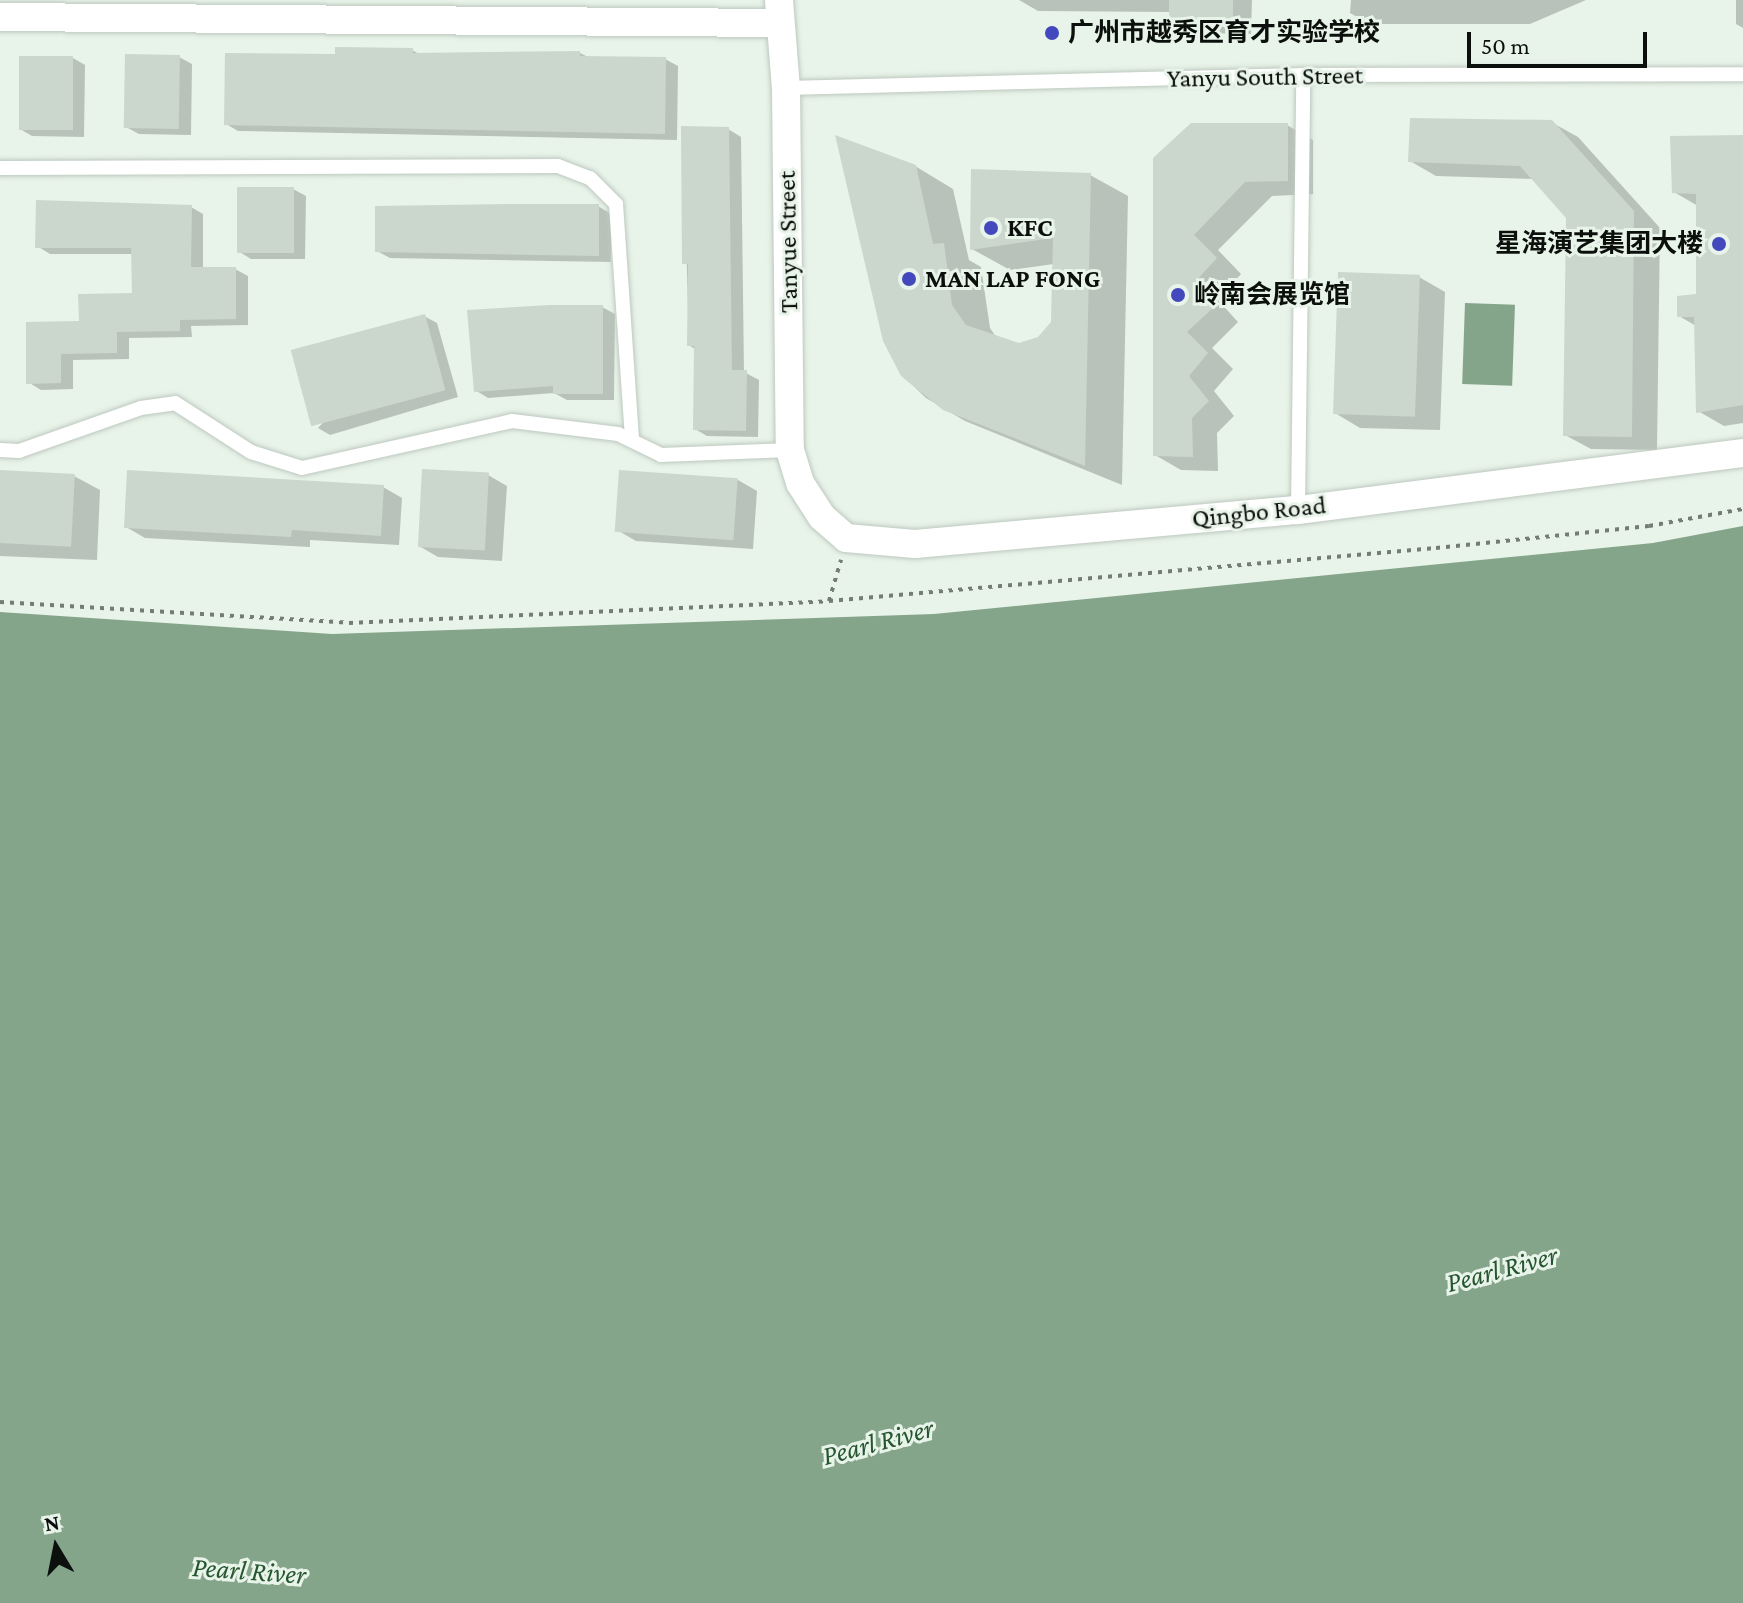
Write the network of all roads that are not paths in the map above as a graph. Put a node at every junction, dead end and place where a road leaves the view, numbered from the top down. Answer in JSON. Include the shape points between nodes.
{"nodes":[{"id":1,"x":97,"y":9,"type":"edge"},
{"id":2,"x":779,"y":12,"type":"edge"},
{"id":3,"x":0,"y":17,"type":"edge"},
{"id":4,"x":1743,"y":74,"type":"edge"},
{"id":5,"x":1303,"y":75,"type":"junction"},
{"id":6,"x":786,"y":88,"type":"junction"},
{"id":7,"x":0,"y":168,"type":"edge"},
{"id":8,"x":632,"y":439,"type":"junction"},
{"id":9,"x":0,"y":450,"type":"edge"},
{"id":10,"x":790,"y":450,"type":"junction"},
{"id":11,"x":1743,"y":453,"type":"edge"},
{"id":12,"x":1298,"y":510,"type":"junction"},
{"id":13,"x":846,"y":538,"type":"joint"}],
"edges":[{"from":1,"to":2,"type":"street"},
{"from":1,"to":3,"type":"street"},
{"from":2,"to":6,"type":"street","name":"Tanyue Street"},
{"from":4,"to":5,"type":"lane","name":"Yanyu South Street"},
{"from":5,"to":6,"type":"lane","name":"Yanyu South Street"},
{"from":5,"to":12,"type":"lane"},
{"from":6,"to":10,"type":"street","name":"Tanyue Street"},
{"from":7,"to":8,"type":"lane","via":[[558,166],[590,178],[616,204]]},
{"from":8,"to":9,"type":"lane","via":[[512,421],[302,468],[251,452],[175,403],[141,408],[19,451]]},
{"from":8,"to":10,"type":"lane","via":[[661,455]]},
{"from":10,"to":13,"type":"street","name":"Tanyue Street","via":[[800,483],[822,517]]},
{"from":11,"to":12,"type":"street","name":"Qingbo Road"},
{"from":12,"to":13,"type":"street","name":"Qingbo Road","via":[[915,544]]}]}
